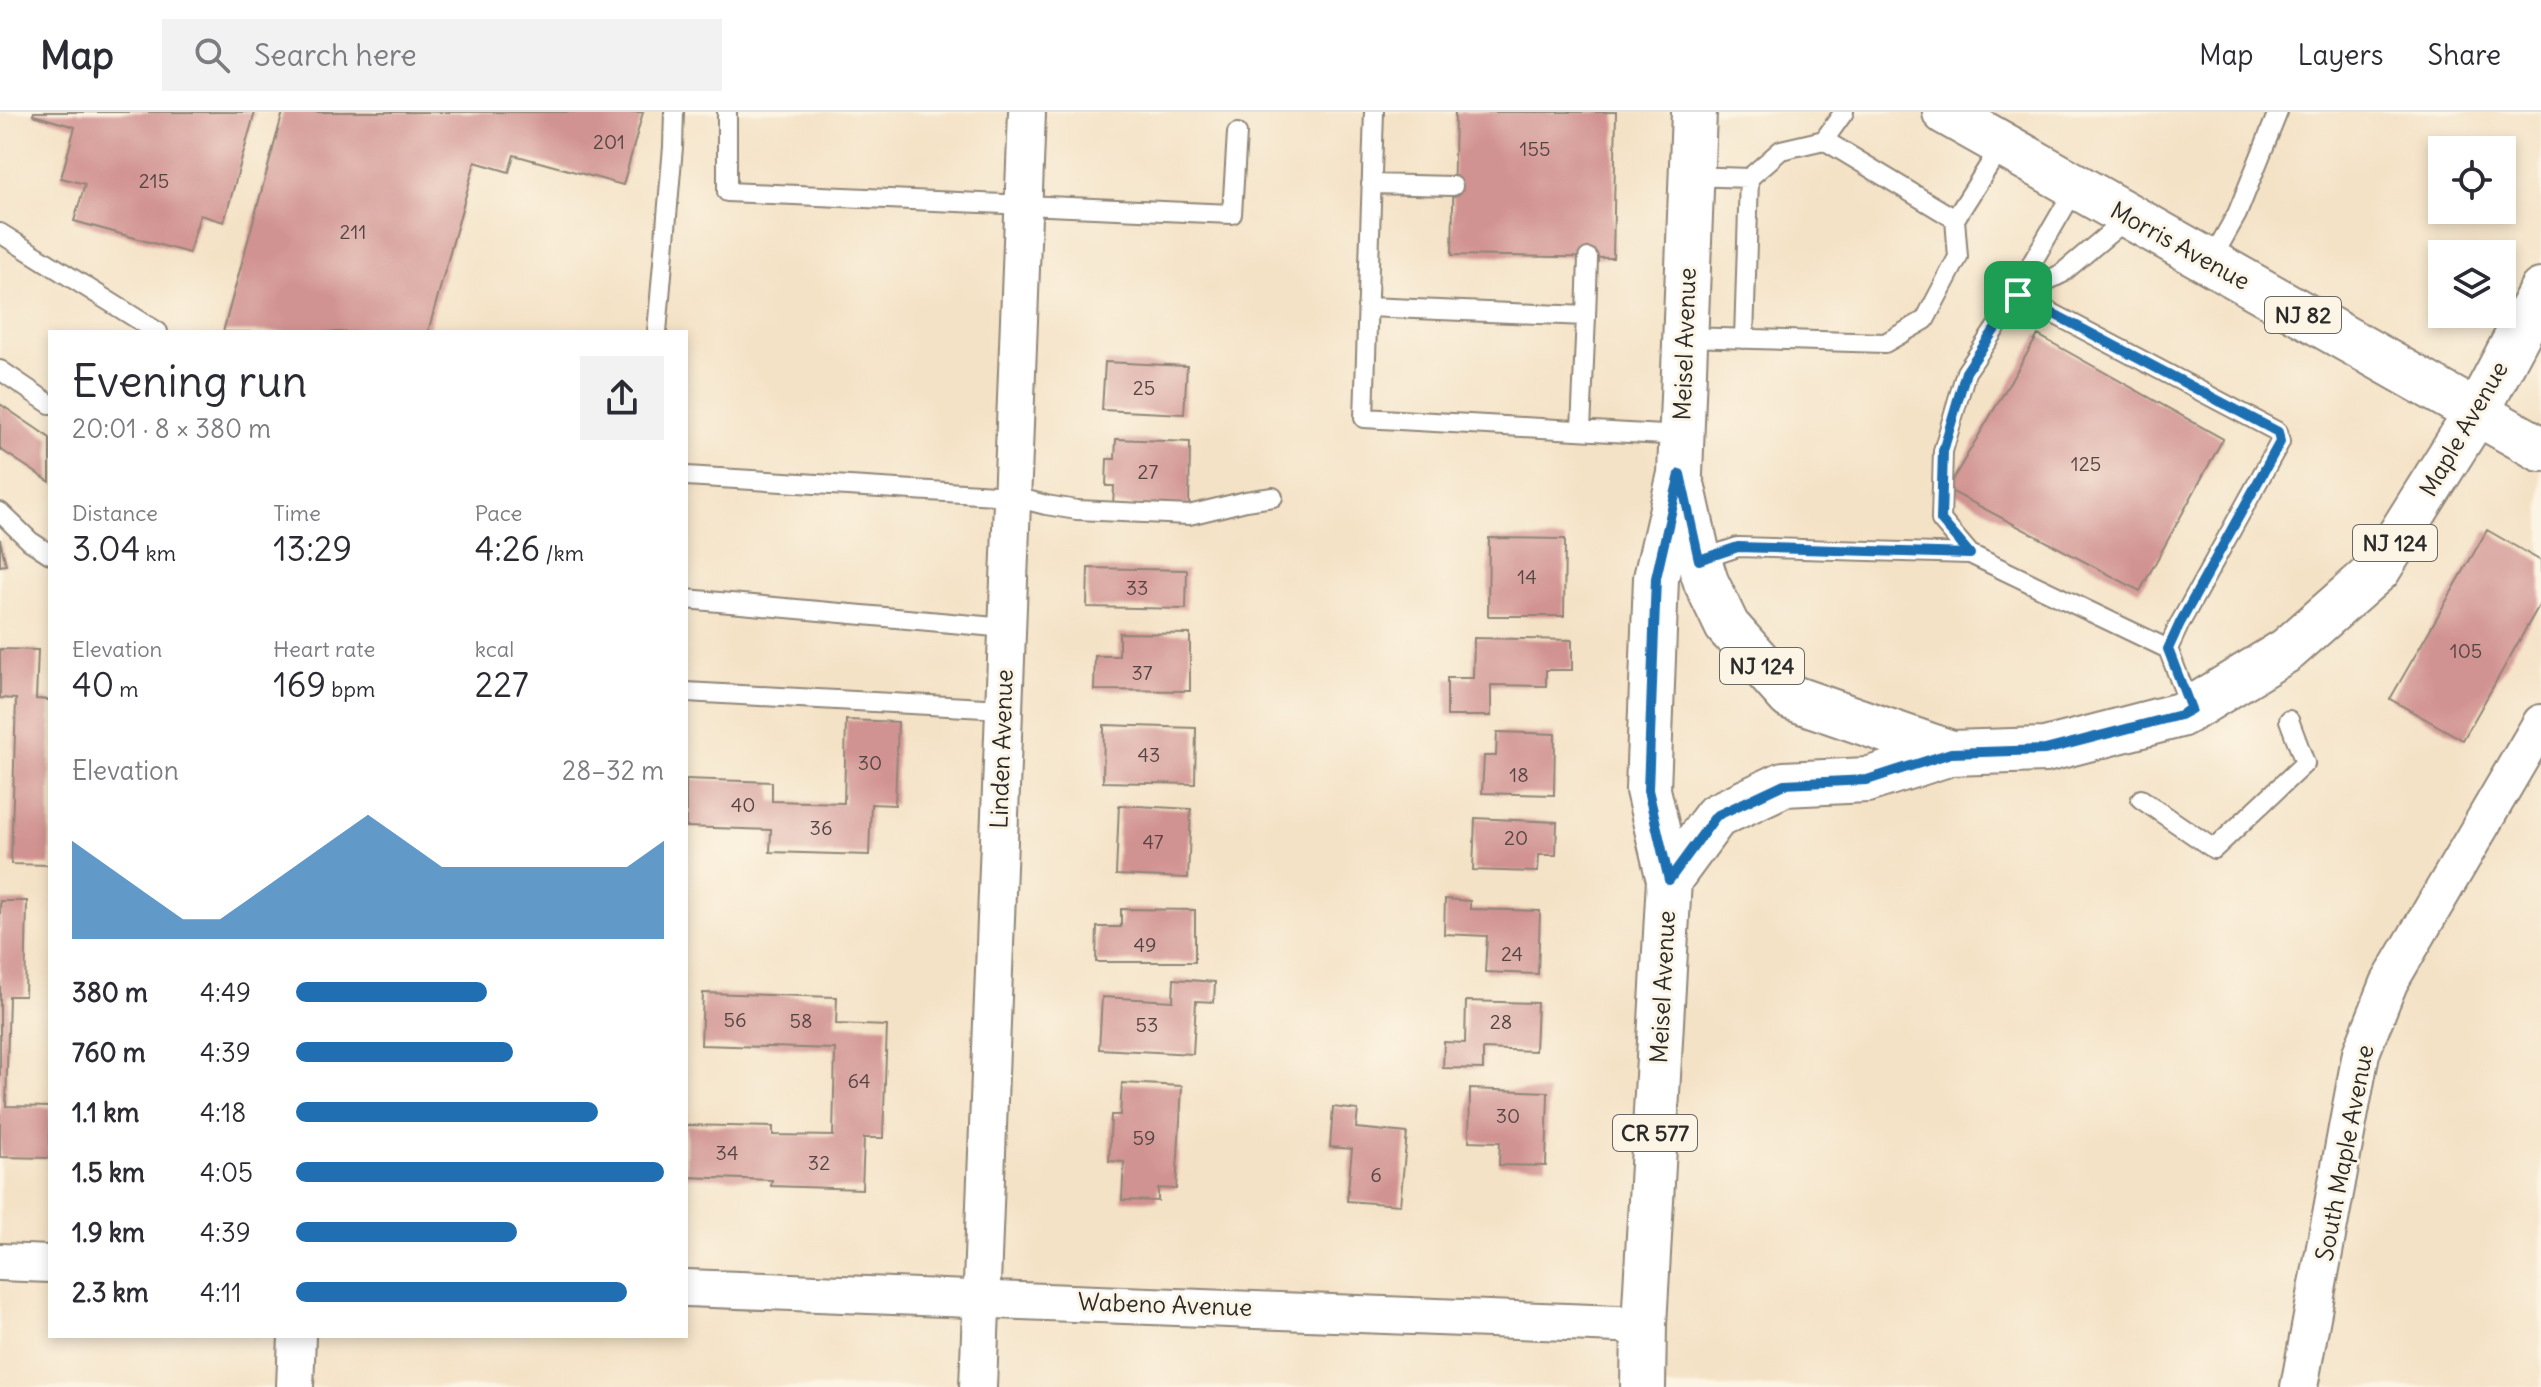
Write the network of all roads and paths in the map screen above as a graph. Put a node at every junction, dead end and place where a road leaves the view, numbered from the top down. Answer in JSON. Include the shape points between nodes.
{"nodes":[{"id":1,"x":674,"y":112,"type":"edge"},
{"id":2,"x":727,"y":112,"type":"edge"},
{"id":3,"x":1027,"y":112,"type":"edge"},
{"id":4,"x":1374,"y":112,"type":"edge"},
{"id":5,"x":1694,"y":112,"type":"edge"},
{"id":6,"x":1844,"y":112,"type":"edge"},
{"id":7,"x":1945,"y":112,"type":"edge"},
{"id":8,"x":2278,"y":112,"type":"edge"},
{"id":9,"x":1237,"y":133,"type":"dead end"},
{"id":10,"x":1824,"y":140,"type":"junction"},
{"id":11,"x":2002,"y":145,"type":"junction"},
{"id":12,"x":1690,"y":176,"type":"junction"},
{"id":13,"x":1749,"y":178,"type":"junction"},
{"id":14,"x":1371,"y":184,"type":"junction"},
{"id":15,"x":1453,"y":186,"type":"dead end"},
{"id":16,"x":2076,"y":187,"type":"junction"},
{"id":17,"x":1023,"y":207,"type":"junction"},
{"id":18,"x":2129,"y":217,"type":"junction"},
{"id":19,"x":1955,"y":219,"type":"junction"},
{"id":20,"x":0,"y":233,"type":"edge"},
{"id":21,"x":1588,"y":258,"type":"dead end"},
{"id":22,"x":2209,"y":262,"type":"junction"},
{"id":23,"x":2541,"y":291,"type":"edge"},
{"id":24,"x":2018,"y":295,"type":"junction"},
{"id":25,"x":1367,"y":307,"type":"junction"},
{"id":26,"x":1586,"y":316,"type":"junction"},
{"id":27,"x":155,"y":330,"type":"edge"},
{"id":28,"x":657,"y":330,"type":"edge"},
{"id":29,"x":1685,"y":337,"type":"junction"},
{"id":30,"x":1744,"y":339,"type":"junction"},
{"id":31,"x":0,"y":370,"type":"edge"},
{"id":32,"x":48,"y":403,"type":"edge"},
{"id":33,"x":2477,"y":412,"type":"junction"},
{"id":34,"x":1581,"y":430,"type":"junction"},
{"id":35,"x":2541,"y":449,"type":"edge"},
{"id":36,"x":1681,"y":455,"type":"junction"},
{"id":37,"x":688,"y":476,"type":"edge"},
{"id":38,"x":1011,"y":496,"type":"junction"},
{"id":39,"x":1273,"y":497,"type":"dead end"},
{"id":40,"x":0,"y":512,"type":"edge"},
{"id":41,"x":48,"y":553,"type":"edge"},
{"id":42,"x":1970,"y":554,"type":"junction"},
{"id":43,"x":1699,"y":560,"type":"junction"},
{"id":44,"x":688,"y":599,"type":"edge"},
{"id":45,"x":1006,"y":628,"type":"junction"},
{"id":46,"x":2168,"y":649,"type":"junction"},
{"id":47,"x":688,"y":692,"type":"edge"},
{"id":48,"x":1003,"y":709,"type":"junction"},
{"id":49,"x":2191,"y":709,"type":"junction"},
{"id":50,"x":2289,"y":720,"type":"dead end"},
{"id":51,"x":2541,"y":723,"type":"edge"},
{"id":52,"x":1951,"y":753,"type":"junction"},
{"id":53,"x":2141,"y":799,"type":"dead end"},
{"id":54,"x":1669,"y":880,"type":"junction"},
{"id":55,"x":0,"y":1262,"type":"edge"},
{"id":56,"x":48,"y":1264,"type":"edge"},
{"id":57,"x":688,"y":1288,"type":"edge"},
{"id":58,"x":982,"y":1298,"type":"junction"},
{"id":59,"x":1644,"y":1325,"type":"junction"},
{"id":60,"x":297,"y":1338,"type":"edge"},
{"id":61,"x":295,"y":1387,"type":"edge"},
{"id":62,"x":978,"y":1387,"type":"edge"},
{"id":63,"x":1643,"y":1387,"type":"edge"},
{"id":64,"x":2299,"y":1387,"type":"edge"}],
"edges":[{"from":1,"to":28,"type":"lane"},
{"from":2,"to":17,"type":"lane","via":[[727,192]]},
{"from":3,"to":17,"type":"street","name":"Linden Avenue"},
{"from":4,"to":14,"type":"lane"},
{"from":5,"to":12,"type":"main road","name":"Meisel Avenue","number":"NJ 124"},
{"from":6,"to":10,"type":"lane"},
{"from":7,"to":11,"type":"main road","name":"Morris Avenue","number":"NJ 82"},
{"from":8,"to":22,"type":"lane","via":[[2237,214]]},
{"from":9,"to":17,"type":"lane","via":[[1232,214]]},
{"from":10,"to":13,"type":"lane","via":[[1781,150]]},
{"from":10,"to":19,"type":"lane"},
{"from":11,"to":16,"type":"main road","name":"Morris Avenue","number":"NJ 82"},
{"from":11,"to":19,"type":"lane"},
{"from":12,"to":13,"type":"lane"},
{"from":12,"to":29,"type":"main road","name":"Meisel Avenue","number":"NJ 124"},
{"from":13,"to":30,"type":"lane"},
{"from":14,"to":15,"type":"lane"},
{"from":14,"to":25,"type":"lane"},
{"from":16,"to":18,"type":"main road","name":"Morris Avenue","number":"NJ 82"},
{"from":16,"to":24,"type":"lane"},
{"from":17,"to":38,"type":"street","name":"Linden Avenue"},
{"from":18,"to":22,"type":"main road","name":"Morris Avenue","number":"NJ 82"},
{"from":18,"to":24,"type":"lane","via":[[2061,274]]},
{"from":19,"to":30,"type":"lane","via":[[1958,257],[1925,320],[1885,343]]},
{"from":20,"to":27,"type":"lane"},
{"from":21,"to":26,"type":"lane"},
{"from":22,"to":33,"type":"main road","name":"Morris Avenue","number":"NJ 82"},
{"from":23,"to":33,"type":"main road","name":"Maple Avenue","number":"NJ 124"},
{"from":24,"to":42,"type":"lane","via":[[1966,372],[1943,451],[1941,520]]},
{"from":24,"to":46,"type":"lane","via":[[2278,432],[2280,442]]},
{"from":25,"to":26,"type":"lane"},
{"from":25,"to":34,"type":"lane","via":[[1364,418]]},
{"from":26,"to":34,"type":"lane"},
{"from":29,"to":30,"type":"lane"},
{"from":29,"to":36,"type":"main road","name":"Meisel Avenue","number":"NJ 124"},
{"from":31,"to":32,"type":"lane"},
{"from":33,"to":35,"type":"main road","name":"Morris Avenue","number":"NJ 82"},
{"from":33,"to":49,"type":"main road","name":"Maple Avenue","number":"NJ 124","via":[[2378,570],[2287,650]]},
{"from":34,"to":36,"type":"lane"},
{"from":36,"to":43,"type":"main road","name":"Maple Avenue","number":"NJ 124"},
{"from":36,"to":54,"type":"main road","name":"Meisel Avenue","number":"CR 577","via":[[1656,578],[1648,790]]},
{"from":37,"to":38,"type":"lane"},
{"from":38,"to":39,"type":"lane","via":[[1077,510],[1189,515]]},
{"from":38,"to":45,"type":"street","name":"Linden Avenue"},
{"from":40,"to":41,"type":"lane"},
{"from":42,"to":43,"type":"lane","via":[[1738,547]]},
{"from":42,"to":46,"type":"lane"},
{"from":43,"to":52,"type":"main road","name":"Maple Avenue","number":"NJ 124","via":[[1727,626],[1790,697]]},
{"from":44,"to":45,"type":"lane"},
{"from":45,"to":48,"type":"street","name":"Linden Avenue"},
{"from":46,"to":49,"type":"lane"},
{"from":47,"to":48,"type":"lane"},
{"from":48,"to":58,"type":"street","name":"Linden Avenue"},
{"from":49,"to":52,"type":"main road","name":"Maple Avenue","number":"NJ 124","via":[[2045,750]]},
{"from":50,"to":53,"type":"lane","via":[[2305,763],[2214,849]]},
{"from":51,"to":64,"type":"street","name":"South Maple Avenue","via":[[2389,983],[2361,1053]]},
{"from":52,"to":54,"type":"main road","via":[[1867,780],[1784,784],[1716,816]]},
{"from":54,"to":59,"type":"main road","name":"Meisel Avenue","number":"CR 577"},
{"from":55,"to":56,"type":"street"},
{"from":57,"to":58,"type":"street","name":"Wabeno Avenue"},
{"from":58,"to":59,"type":"street","name":"Wabeno Avenue"},
{"from":58,"to":62,"type":"street","name":"Linden Avenue"},
{"from":59,"to":63,"type":"main road","name":"Meisel Avenue","number":"CR 577"},
{"from":60,"to":61,"type":"street"}]}
